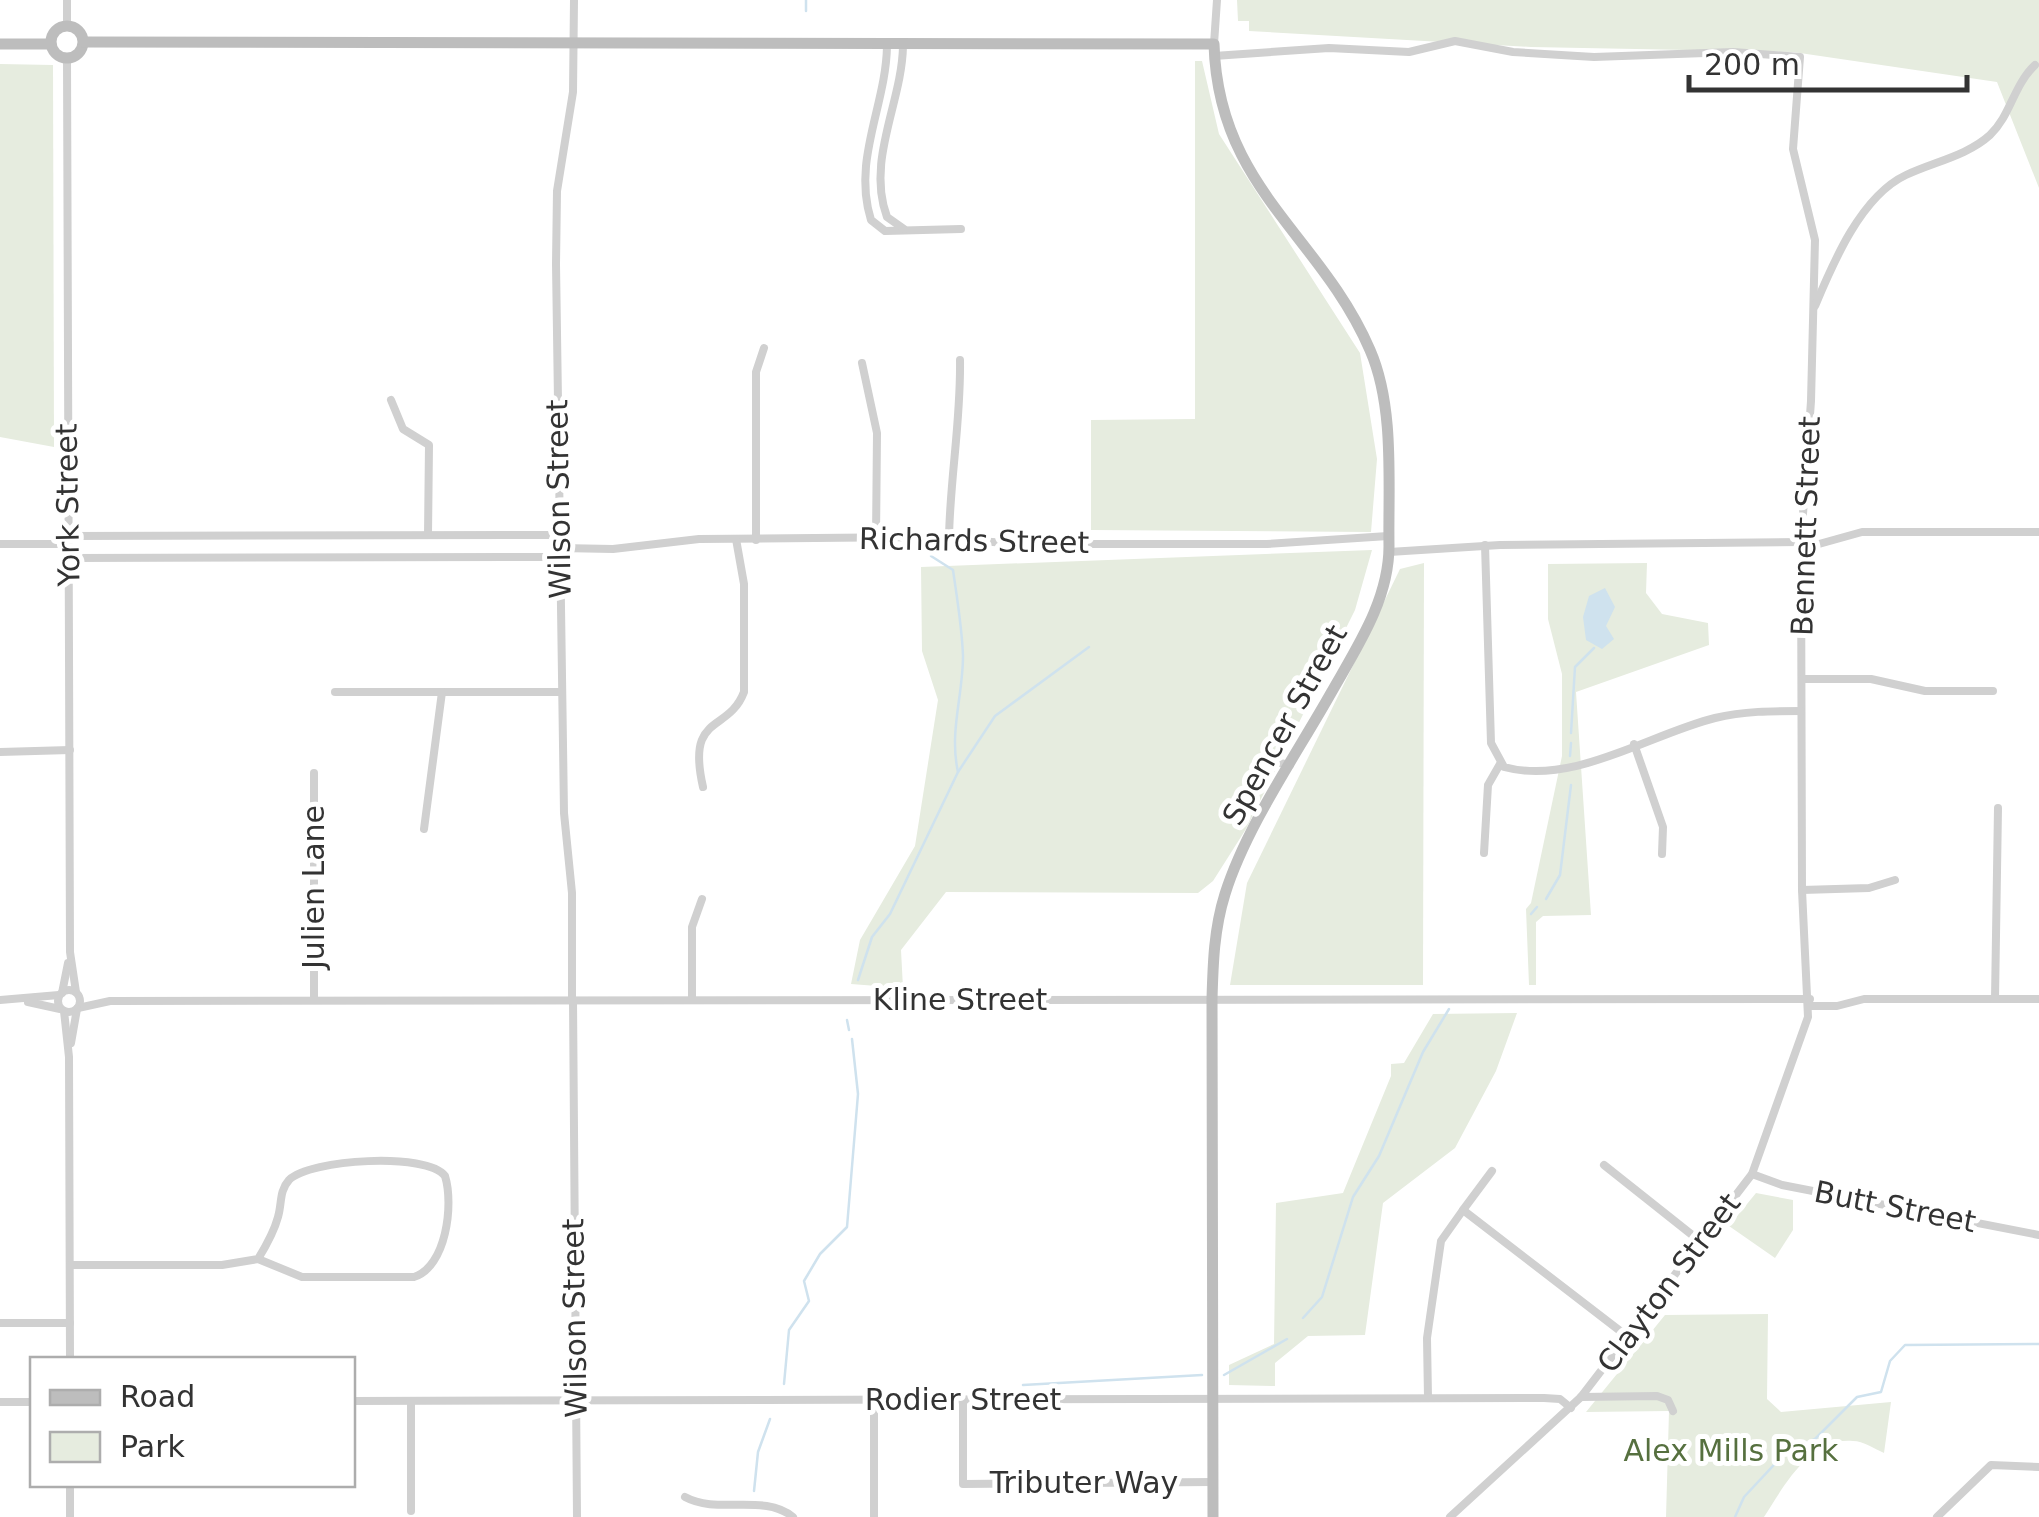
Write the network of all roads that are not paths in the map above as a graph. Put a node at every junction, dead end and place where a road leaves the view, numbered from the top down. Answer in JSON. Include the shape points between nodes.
{"nodes":[{"id":1,"x":68,"y":0,"type":"edge"},
{"id":2,"x":574,"y":0,"type":"edge"},
{"id":3,"x":1217,"y":0,"type":"edge"},
{"id":4,"x":67,"y":26,"type":"junction"},
{"id":5,"x":84,"y":42,"type":"junction"},
{"id":6,"x":0,"y":44,"type":"edge"},
{"id":7,"x":52,"y":44,"type":"junction"},
{"id":8,"x":574,"y":44,"type":"junction"},
{"id":9,"x":887,"y":46,"type":"junction"},
{"id":10,"x":903,"y":46,"type":"junction"},
{"id":11,"x":1214,"y":50,"type":"junction"},
{"id":12,"x":67,"y":58,"type":"junction"},
{"id":13,"x":2035,"y":65,"type":"dead end"},
{"id":14,"x":908,"y":229,"type":"junction"},
{"id":15,"x":961,"y":229,"type":"dead end"},
{"id":16,"x":1813,"y":310,"type":"junction"},
{"id":17,"x":764,"y":348,"type":"dead end"},
{"id":18,"x":960,"y":360,"type":"dead end"},
{"id":19,"x":862,"y":364,"type":"dead end"},
{"id":20,"x":391,"y":400,"type":"dead end"},
{"id":21,"x":2039,"y":532,"type":"edge"},
{"id":22,"x":428,"y":535,"type":"junction"},
{"id":23,"x":559,"y":535,"type":"junction"},
{"id":24,"x":1388,"y":536,"type":"junction"},
{"id":25,"x":876,"y":538,"type":"junction"},
{"id":26,"x":949,"y":538,"type":"junction"},
{"id":27,"x":68,"y":540,"type":"junction"},
{"id":28,"x":736,"y":540,"type":"junction"},
{"id":29,"x":756,"y":540,"type":"junction"},
{"id":30,"x":0,"y":544,"type":"edge"},
{"id":31,"x":1485,"y":545,"type":"junction"},
{"id":32,"x":1801,"y":546,"type":"junction"},
{"id":33,"x":560,"y":552,"type":"junction"},
{"id":34,"x":1389,"y":552,"type":"junction"},
{"id":35,"x":69,"y":558,"type":"junction"},
{"id":36,"x":1802,"y":680,"type":"junction"},
{"id":37,"x":1992,"y":691,"type":"dead end"},
{"id":38,"x":336,"y":692,"type":"dead end"},
{"id":39,"x":442,"y":692,"type":"junction"},
{"id":40,"x":562,"y":692,"type":"junction"},
{"id":41,"x":1801,"y":711,"type":"junction"},
{"id":42,"x":1634,"y":744,"type":"junction"},
{"id":43,"x":0,"y":752,"type":"edge"},
{"id":44,"x":70,"y":752,"type":"junction"},
{"id":45,"x":1270,"y":761,"type":"dead end"},
{"id":46,"x":1500,"y":764,"type":"junction"},
{"id":47,"x":1290,"y":765,"type":"junction"},
{"id":48,"x":314,"y":773,"type":"dead end"},
{"id":49,"x":703,"y":787,"type":"dead end"},
{"id":50,"x":1998,"y":808,"type":"dead end"},
{"id":51,"x":424,"y":829,"type":"dead end"},
{"id":52,"x":1484,"y":853,"type":"dead end"},
{"id":53,"x":1662,"y":854,"type":"dead end"},
{"id":54,"x":1894,"y":880,"type":"dead end"},
{"id":55,"x":1802,"y":890,"type":"junction"},
{"id":56,"x":702,"y":900,"type":"dead end"},
{"id":57,"x":70,"y":952,"type":"junction"},
{"id":58,"x":77,"y":993,"type":"junction"},
{"id":59,"x":60,"y":994,"type":"junction"},
{"id":60,"x":2039,"y":998,"type":"edge"},
{"id":61,"x":1212,"y":999,"type":"junction"},
{"id":62,"x":1995,"y":999,"type":"junction"},
{"id":63,"x":0,"y":1000,"type":"edge"},
{"id":64,"x":19,"y":1000,"type":"junction"},
{"id":65,"x":314,"y":1000,"type":"junction"},
{"id":66,"x":573,"y":1000,"type":"junction"},
{"id":67,"x":692,"y":1000,"type":"junction"},
{"id":68,"x":110,"y":1001,"type":"junction"},
{"id":69,"x":1810,"y":1002,"type":"junction"},
{"id":70,"x":78,"y":1008,"type":"junction"},
{"id":71,"x":62,"y":1010,"type":"junction"},
{"id":72,"x":70,"y":1058,"type":"junction"},
{"id":73,"x":1604,"y":1165,"type":"dead end"},
{"id":74,"x":1492,"y":1171,"type":"dead end"},
{"id":75,"x":1752,"y":1174,"type":"junction"},
{"id":76,"x":1463,"y":1210,"type":"junction"},
{"id":77,"x":2039,"y":1235,"type":"edge"},
{"id":78,"x":1701,"y":1242,"type":"junction"},
{"id":79,"x":258,"y":1259,"type":"junction"},
{"id":80,"x":70,"y":1265,"type":"junction"},
{"id":81,"x":0,"y":1323,"type":"edge"},
{"id":82,"x":70,"y":1323,"type":"junction"},
{"id":83,"x":1628,"y":1336,"type":"junction"},
{"id":84,"x":70,"y":1357,"type":"edge"},
{"id":85,"x":1581,"y":1396,"type":"junction"},
{"id":86,"x":1428,"y":1398,"type":"junction"},
{"id":87,"x":1213,"y":1399,"type":"junction"},
{"id":88,"x":576,"y":1400,"type":"junction"},
{"id":89,"x":874,"y":1400,"type":"junction"},
{"id":90,"x":963,"y":1400,"type":"junction"},
{"id":91,"x":355,"y":1401,"type":"edge"},
{"id":92,"x":411,"y":1401,"type":"junction"},
{"id":93,"x":0,"y":1402,"type":"edge"},
{"id":94,"x":30,"y":1402,"type":"edge"},
{"id":95,"x":1571,"y":1408,"type":"junction"},
{"id":96,"x":1674,"y":1411,"type":"dead end"},
{"id":97,"x":2039,"y":1467,"type":"edge"},
{"id":98,"x":1213,"y":1482,"type":"junction"},
{"id":99,"x":70,"y":1487,"type":"edge"},
{"id":100,"x":685,"y":1497,"type":"dead end"},
{"id":101,"x":411,"y":1510,"type":"dead end"},
{"id":102,"x":70,"y":1517,"type":"edge"},
{"id":103,"x":577,"y":1517,"type":"edge"},
{"id":104,"x":793,"y":1517,"type":"edge"},
{"id":105,"x":874,"y":1517,"type":"edge"},
{"id":106,"x":1213,"y":1517,"type":"edge"},
{"id":107,"x":1450,"y":1517,"type":"edge"},
{"id":108,"x":1937,"y":1517,"type":"edge"}],
"edges":[{"from":1,"to":4,"type":"street"},
{"from":2,"to":8,"type":"street","name":"Wilson Street"},
{"from":3,"to":11,"type":"street","name":"Spencer Street"},
{"from":4,"to":5,"type":"street","via":[[79,30]]},
{"from":4,"to":7,"type":"street","via":[[55,31]]},
{"from":5,"to":8,"type":"street"},
{"from":5,"to":12,"type":"street"},
{"from":6,"to":7,"type":"street"},
{"from":7,"to":12,"type":"street"},
{"from":8,"to":9,"type":"street"},
{"from":8,"to":23,"type":"street","name":"Wilson Street","via":[[572,110],[556,200]]},
{"from":9,"to":10,"type":"street"},
{"from":9,"to":14,"type":"street","via":[[886,84],[866,155],[864,190],[876,228]]},
{"from":10,"to":11,"type":"street"},
{"from":10,"to":14,"type":"street","via":[[902,84],[879,178],[887,216]]},
{"from":11,"to":16,"type":"street","name":"Bennett Street","via":[[1409,52],[1455,42],[1594,57],[1800,56],[1793,149],[1815,232]]},
{"from":11,"to":24,"type":"street","name":"Spencer Street","via":[[1223,117],[1238,154],[1372,354],[1382,400]]},
{"from":12,"to":27,"type":"street","name":"York Street"},
{"from":13,"to":16,"type":"street","via":[[1986,138],[1903,176],[1881,195],[1847,242]]},
{"from":14,"to":15,"type":"street"},
{"from":16,"to":32,"type":"street","name":"Bennett Street"},
{"from":17,"to":29,"type":"street","via":[[756,372]]},
{"from":18,"to":26,"type":"street","via":[[961,426],[951,462]]},
{"from":19,"to":25,"type":"street","via":[[877,433]]},
{"from":20,"to":22,"type":"street","via":[[403,429],[429,446]]},
{"from":21,"to":32,"type":"street","via":[[1862,532]]},
{"from":22,"to":23,"type":"street"},
{"from":22,"to":27,"type":"street"},
{"from":23,"to":33,"type":"street","name":"Wilson Street"},
{"from":24,"to":26,"type":"street","name":"Richards Street","via":[[1221,544]]},
{"from":24,"to":34,"type":"street","name":"Spencer Street"},
{"from":25,"to":26,"type":"street","name":"Richards Street"},
{"from":25,"to":29,"type":"street","name":"Richards Street"},
{"from":27,"to":30,"type":"street"},
{"from":27,"to":35,"type":"street","name":"York Street"},
{"from":28,"to":29,"type":"street","name":"Richards Street"},
{"from":28,"to":33,"type":"street","name":"Richards Street"},
{"from":28,"to":49,"type":"street","via":[[744,584],[744,692],[704,732],[698,763]]},
{"from":31,"to":32,"type":"street"},
{"from":31,"to":34,"type":"street"},
{"from":31,"to":46,"type":"street","via":[[1490,743]]},
{"from":32,"to":36,"type":"street","name":"Bennett Street"},
{"from":33,"to":35,"type":"street","name":"Richards Street"},
{"from":33,"to":40,"type":"street","name":"Wilson Street"},
{"from":34,"to":47,"type":"street","name":"Spencer Street","via":[[1371,620]]},
{"from":35,"to":44,"type":"street","name":"York Street"},
{"from":36,"to":37,"type":"street"},
{"from":36,"to":41,"type":"street","name":"Bennett Street"},
{"from":38,"to":39,"type":"street"},
{"from":39,"to":40,"type":"street"},
{"from":39,"to":51,"type":"street"},
{"from":40,"to":66,"type":"street","name":"Wilson Street"},
{"from":41,"to":42,"type":"street","via":[[1733,714]]},
{"from":41,"to":55,"type":"street","name":"Bennett Street"},
{"from":42,"to":46,"type":"street","via":[[1558,769]]},
{"from":42,"to":53,"type":"street","via":[[1664,830]]},
{"from":43,"to":44,"type":"street"},
{"from":44,"to":57,"type":"street","name":"York Street"},
{"from":45,"to":47,"type":"street"},
{"from":46,"to":52,"type":"street","via":[[1488,782]]},
{"from":47,"to":61,"type":"street","name":"Spencer Street","via":[[1226,892],[1214,941]]},
{"from":48,"to":65,"type":"street","name":"Julien Lane"},
{"from":50,"to":62,"type":"street"},
{"from":54,"to":55,"type":"street","via":[[1869,888]]},
{"from":55,"to":69,"type":"street","name":"Bennett Street"},
{"from":56,"to":67,"type":"street","via":[[692,932]]},
{"from":57,"to":58,"type":"street","name":"York Street"},
{"from":57,"to":59,"type":"street","name":"York Street"},
{"from":58,"to":59,"type":"street","name":"Kline Street"},
{"from":58,"to":68,"type":"street","name":"Kline Street"},
{"from":58,"to":70,"type":"street","name":"York Street"},
{"from":59,"to":64,"type":"street"},
{"from":59,"to":71,"type":"street","name":"York Street"},
{"from":60,"to":62,"type":"street","name":"Kline Street"},
{"from":61,"to":67,"type":"street","name":"Kline Street"},
{"from":61,"to":69,"type":"street","name":"Kline Street"},
{"from":61,"to":87,"type":"street","name":"Spencer Street"},
{"from":62,"to":69,"type":"street","name":"Kline Street"},
{"from":63,"to":64,"type":"street"},
{"from":64,"to":71,"type":"street"},
{"from":65,"to":66,"type":"street","name":"Kline Street"},
{"from":65,"to":68,"type":"street","name":"Kline Street"},
{"from":66,"to":67,"type":"street","name":"Kline Street"},
{"from":66,"to":88,"type":"street","name":"Wilson Street"},
{"from":68,"to":70,"type":"street","name":"Kline Street"},
{"from":69,"to":75,"type":"street","name":"Clayton Street"},
{"from":70,"to":71,"type":"street","name":"Kline Street"},
{"from":70,"to":72,"type":"street"},
{"from":71,"to":72,"type":"street"},
{"from":72,"to":80,"type":"street"},
{"from":73,"to":78,"type":"street"},
{"from":74,"to":76,"type":"street"},
{"from":75,"to":77,"type":"street","name":"Butt Street"},
{"from":75,"to":78,"type":"street","name":"Clayton Street"},
{"from":76,"to":83,"type":"street"},
{"from":76,"to":86,"type":"street","via":[[1441,1241],[1428,1334]]},
{"from":78,"to":83,"type":"street","name":"Clayton Street"},
{"from":79,"to":79,"type":"street","via":[[277,1222],[283,1190],[301,1172],[402,1162],[431,1164],[445,1176],[439,1256],[420,1276],[308,1278]]},
{"from":79,"to":80,"type":"street"},
{"from":80,"to":82,"type":"street"},
{"from":81,"to":82,"type":"street"},
{"from":82,"to":84,"type":"street"},
{"from":83,"to":85,"type":"street","name":"Clayton Street"},
{"from":85,"to":95,"type":"street","name":"Clayton Street"},
{"from":85,"to":96,"type":"street","via":[[1657,1396]]},
{"from":86,"to":87,"type":"street","name":"Rodier Street"},
{"from":86,"to":95,"type":"street","name":"Rodier Street","via":[[1553,1398]]},
{"from":87,"to":90,"type":"street","name":"Rodier Street"},
{"from":87,"to":98,"type":"street","name":"Spencer Street"},
{"from":88,"to":89,"type":"street","name":"Rodier Street"},
{"from":88,"to":92,"type":"street","name":"Rodier Street"},
{"from":88,"to":103,"type":"street","name":"Wilson Street"},
{"from":89,"to":90,"type":"street","name":"Rodier Street"},
{"from":89,"to":105,"type":"street"},
{"from":90,"to":98,"type":"street","name":"Tributer Way","via":[[964,1484]]},
{"from":91,"to":92,"type":"street","name":"Rodier Street"},
{"from":92,"to":101,"type":"street"},
{"from":93,"to":94,"type":"street"},
{"from":95,"to":107,"type":"street","name":"Clayton Street"},
{"from":97,"to":108,"type":"street","via":[[1991,1465]]},
{"from":98,"to":106,"type":"street","name":"Spencer Street"},
{"from":99,"to":102,"type":"street"},
{"from":100,"to":104,"type":"street","via":[[710,1506],[778,1507]]}]}
